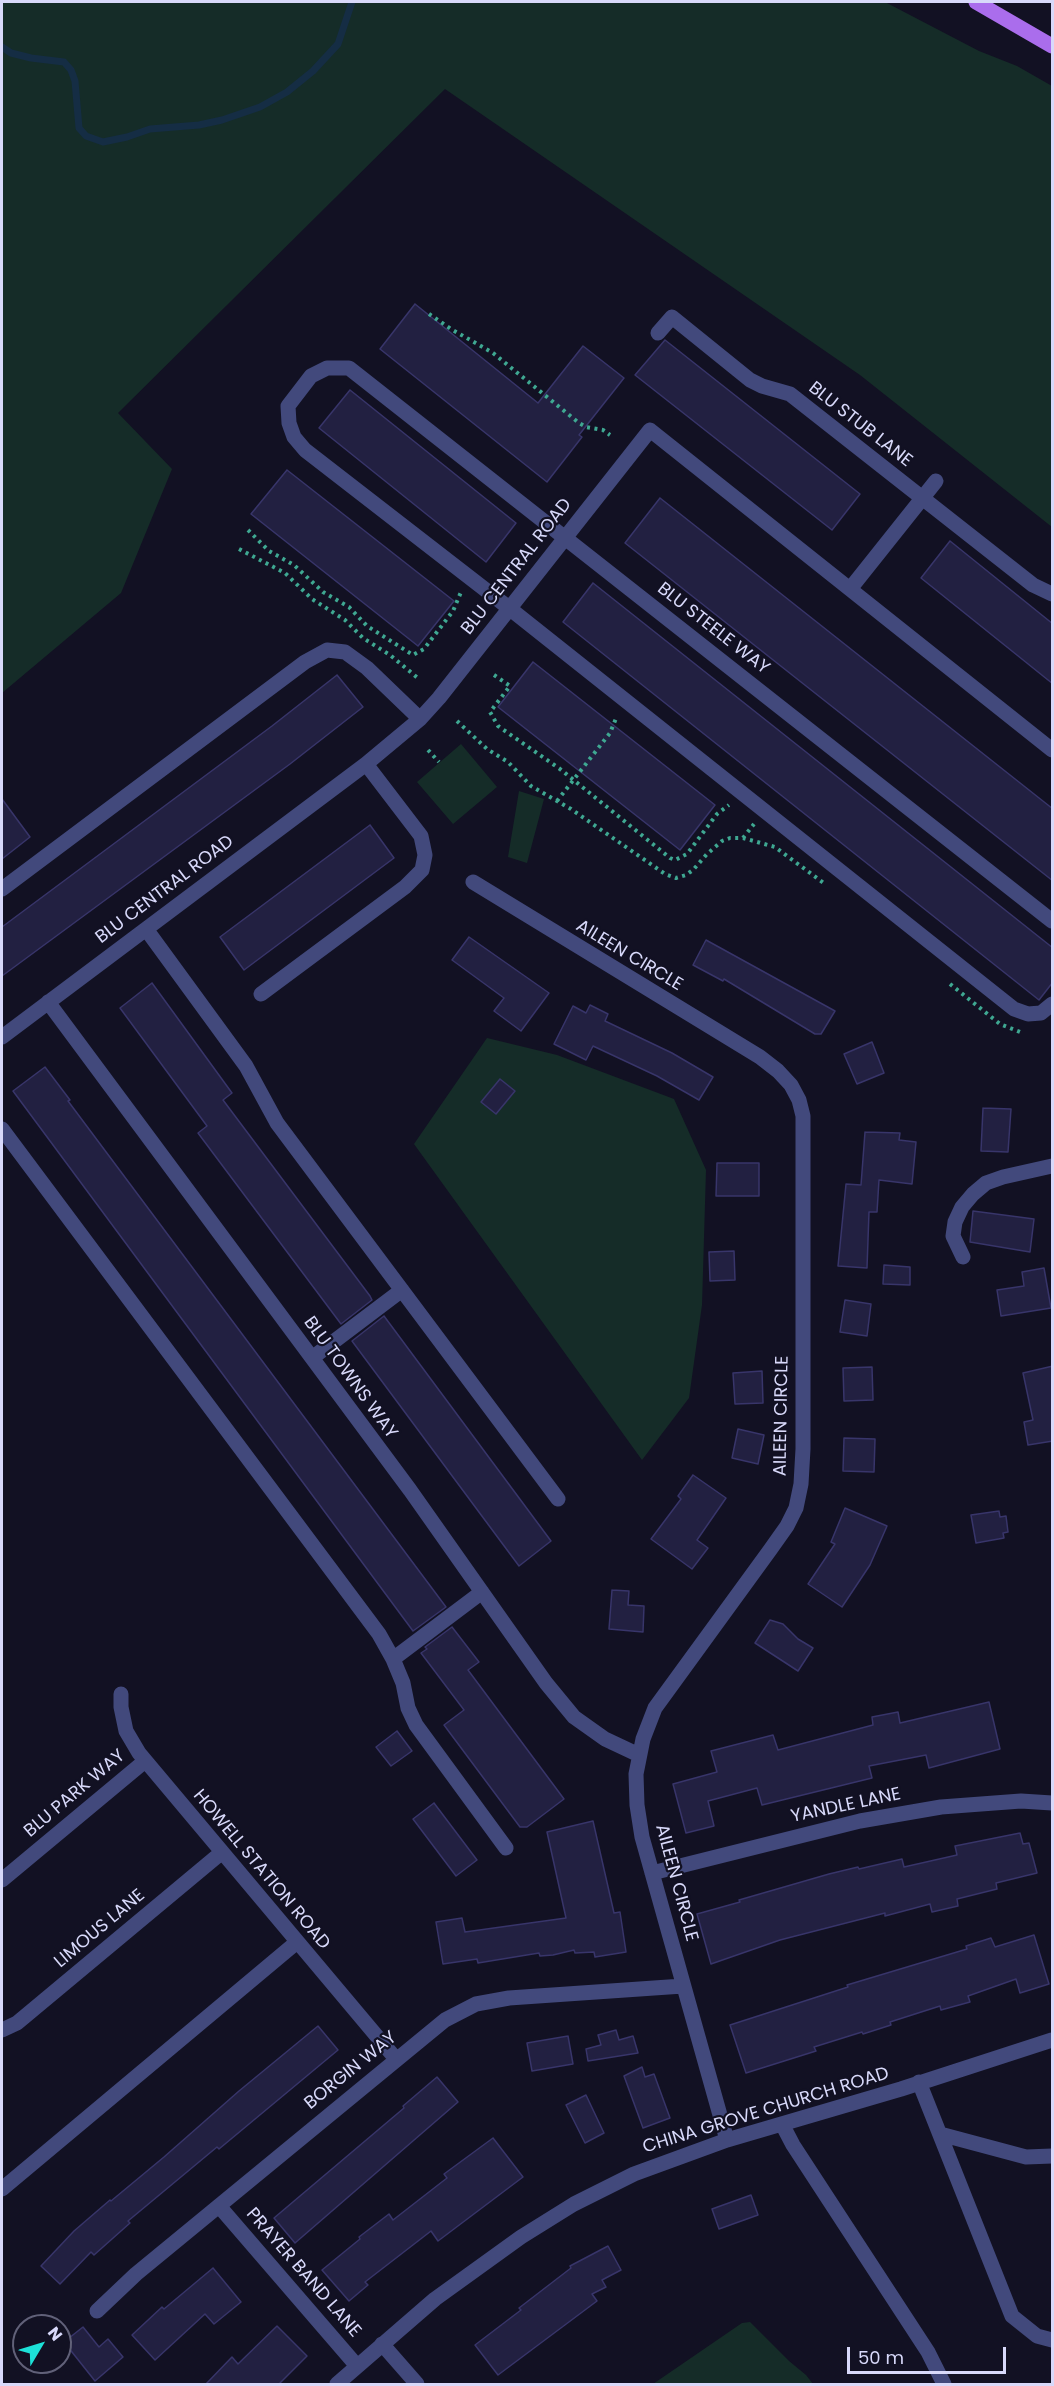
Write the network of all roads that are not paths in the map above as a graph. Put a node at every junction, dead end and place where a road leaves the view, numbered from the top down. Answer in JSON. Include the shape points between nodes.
{"nodes":[{"id":1,"x":976,"y":2,"type":"edge"},
{"id":2,"x":1053,"y":46,"type":"edge"},
{"id":3,"x":658,"y":333,"type":"dead end"},
{"id":4,"x":936,"y":481,"type":"dead end"},
{"id":5,"x":922,"y":498,"type":"junction"},
{"id":6,"x":564,"y":538,"type":"junction"},
{"id":7,"x":850,"y":589,"type":"junction"},
{"id":8,"x":1053,"y":594,"type":"edge"},
{"id":9,"x":509,"y":608,"type":"junction"},
{"id":10,"x":420,"y":719,"type":"junction"},
{"id":11,"x":1053,"y":750,"type":"edge"},
{"id":12,"x":366,"y":764,"type":"junction"},
{"id":13,"x":473,"y":882,"type":"dead end"},
{"id":14,"x":2,"y":889,"type":"edge"},
{"id":15,"x":1053,"y":921,"type":"edge"},
{"id":16,"x":146,"y":929,"type":"junction"},
{"id":17,"x":261,"y":994,"type":"dead end"},
{"id":18,"x":48,"y":1002,"type":"junction"},
{"id":19,"x":1053,"y":1004,"type":"edge"},
{"id":20,"x":2,"y":1037,"type":"edge"},
{"id":21,"x":2,"y":1130,"type":"edge"},
{"id":22,"x":1053,"y":1166,"type":"edge"},
{"id":23,"x":963,"y":1257,"type":"dead end"},
{"id":24,"x":402,"y":1290,"type":"junction"},
{"id":25,"x":312,"y":1358,"type":"junction"},
{"id":26,"x":558,"y":1499,"type":"dead end"},
{"id":27,"x":482,"y":1592,"type":"junction"},
{"id":28,"x":393,"y":1659,"type":"junction"},
{"id":29,"x":121,"y":1694,"type":"dead end"},
{"id":30,"x":639,"y":1755,"type":"junction"},
{"id":31,"x":145,"y":1761,"type":"junction"},
{"id":32,"x":1053,"y":1803,"type":"edge"},
{"id":33,"x":506,"y":1848,"type":"dead end"},
{"id":34,"x":222,"y":1853,"type":"junction"},
{"id":35,"x":652,"y":1873,"type":"junction"},
{"id":36,"x":2,"y":1880,"type":"edge"},
{"id":37,"x":297,"y":1942,"type":"junction"},
{"id":38,"x":683,"y":1986,"type":"junction"},
{"id":39,"x":2,"y":2030,"type":"edge"},
{"id":40,"x":1053,"y":2040,"type":"edge"},
{"id":41,"x":396,"y":2059,"type":"junction"},
{"id":42,"x":919,"y":2082,"type":"junction"},
{"id":43,"x":782,"y":2124,"type":"junction"},
{"id":44,"x":940,"y":2134,"type":"junction"},
{"id":45,"x":726,"y":2140,"type":"junction"},
{"id":46,"x":1053,"y":2156,"type":"edge"},
{"id":47,"x":2,"y":2188,"type":"edge"},
{"id":48,"x":219,"y":2206,"type":"junction"},
{"id":49,"x":97,"y":2311,"type":"dead end"},
{"id":50,"x":1053,"y":2340,"type":"edge"},
{"id":51,"x":382,"y":2344,"type":"junction"},
{"id":52,"x":357,"y":2366,"type":"junction"},
{"id":53,"x":337,"y":2385,"type":"edge"},
{"id":54,"x":417,"y":2385,"type":"edge"},
{"id":55,"x":944,"y":2385,"type":"edge"}],
"edges":[{"from":1,"to":2,"type":"main road"},
{"from":3,"to":5,"type":"street","name":"BLU STUB LANE","via":[[672,317],[750,380],[790,394]]},
{"from":4,"to":5,"type":"street"},
{"from":5,"to":7,"type":"street"},
{"from":5,"to":8,"type":"street","name":"BLU STUB LANE","via":[[1033,585]]},
{"from":6,"to":7,"type":"street","name":"BLU CENTRAL ROAD","via":[[650,429]]},
{"from":6,"to":9,"type":"street","name":"BLU CENTRAL ROAD"},
{"from":6,"to":9,"type":"street","name":"BLU STEELE WAY","via":[[349,368],[327,368],[311,376],[288,406],[294,437],[305,450]]},
{"from":6,"to":15,"type":"street","name":"BLU STEELE WAY"},
{"from":7,"to":11,"type":"street","name":"BLU CENTRAL ROAD"},
{"from":9,"to":10,"type":"street","name":"BLU CENTRAL ROAD"},
{"from":9,"to":19,"type":"street","via":[[1014,1009],[1041,1013]]},
{"from":10,"to":12,"type":"street","name":"BLU CENTRAL ROAD"},
{"from":10,"to":14,"type":"street","via":[[367,668],[345,652],[327,650],[305,662]]},
{"from":12,"to":16,"type":"street","name":"BLU CENTRAL ROAD"},
{"from":12,"to":17,"type":"street","via":[[421,836],[425,855],[422,870],[405,887]]},
{"from":13,"to":30,"type":"street","name":"AILEEN CIRCLE","via":[[759,1057],[791,1086],[803,1116],[803,1449],[795,1508],[787,1526],[660,1700]]},
{"from":16,"to":18,"type":"street","name":"BLU CENTRAL ROAD"},
{"from":16,"to":24,"type":"street","via":[[246,1066],[277,1123]]},
{"from":18,"to":20,"type":"street","name":"BLU CENTRAL ROAD"},
{"from":18,"to":25,"type":"street","name":"BLU TOWNS WAY"},
{"from":21,"to":28,"type":"street","via":[[380,1634]]},
{"from":22,"to":23,"type":"street","via":[[1003,1177],[986,1183],[973,1194],[962,1207],[954,1229],[956,1246]]},
{"from":24,"to":25,"type":"street"},
{"from":24,"to":26,"type":"street"},
{"from":25,"to":27,"type":"street","name":"BLU TOWNS WAY"},
{"from":27,"to":28,"type":"street"},
{"from":27,"to":30,"type":"street","name":"BLU TOWNS WAY","via":[[574,1717],[605,1739]]},
{"from":28,"to":33,"type":"street","via":[[416,1725]]},
{"from":29,"to":31,"type":"street","name":"HOWELL STATION ROAD","via":[[126,1731]]},
{"from":30,"to":35,"type":"street","name":"AILEEN CIRCLE","via":[[637,1805]]},
{"from":31,"to":34,"type":"street","name":"HOWELL STATION ROAD"},
{"from":31,"to":36,"type":"street","name":"BLU PARK WAY"},
{"from":32,"to":35,"type":"street","name":"YANDLE LANE","via":[[1021,1801],[941,1807],[860,1821]]},
{"from":34,"to":37,"type":"street","name":"HOWELL STATION ROAD"},
{"from":34,"to":39,"type":"street","name":"LIMOUS LANE","via":[[17,2023]]},
{"from":35,"to":38,"type":"street","name":"AILEEN CIRCLE"},
{"from":37,"to":41,"type":"street","name":"HOWELL STATION ROAD"},
{"from":37,"to":47,"type":"street"},
{"from":38,"to":41,"type":"street","name":"BORGIN WAY","via":[[509,1998],[476,2004],[445,2020]]},
{"from":38,"to":45,"type":"street","name":"AILEEN CIRCLE"},
{"from":40,"to":42,"type":"street","name":"CHINA GROVE CHURCH ROAD"},
{"from":41,"to":48,"type":"street","name":"BORGIN WAY"},
{"from":42,"to":43,"type":"street","name":"CHINA GROVE CHURCH ROAD"},
{"from":42,"to":44,"type":"street"},
{"from":43,"to":45,"type":"street","name":"CHINA GROVE CHURCH ROAD"},
{"from":43,"to":55,"type":"street","via":[[928,2352]]},
{"from":44,"to":46,"type":"street","via":[[1026,2157]]},
{"from":44,"to":50,"type":"street","via":[[1012,2316],[1037,2336]]},
{"from":45,"to":51,"type":"street","name":"CHINA GROVE CHURCH ROAD","via":[[634,2174],[574,2204],[521,2236],[435,2298]]},
{"from":48,"to":49,"type":"street","name":"BORGIN WAY"},
{"from":48,"to":52,"type":"street","name":"PRAYER BAND LANE"},
{"from":51,"to":52,"type":"street","name":"CHINA GROVE CHURCH ROAD"},
{"from":51,"to":54,"type":"street"},
{"from":52,"to":53,"type":"street","name":"CHINA GROVE CHURCH ROAD"}]}
